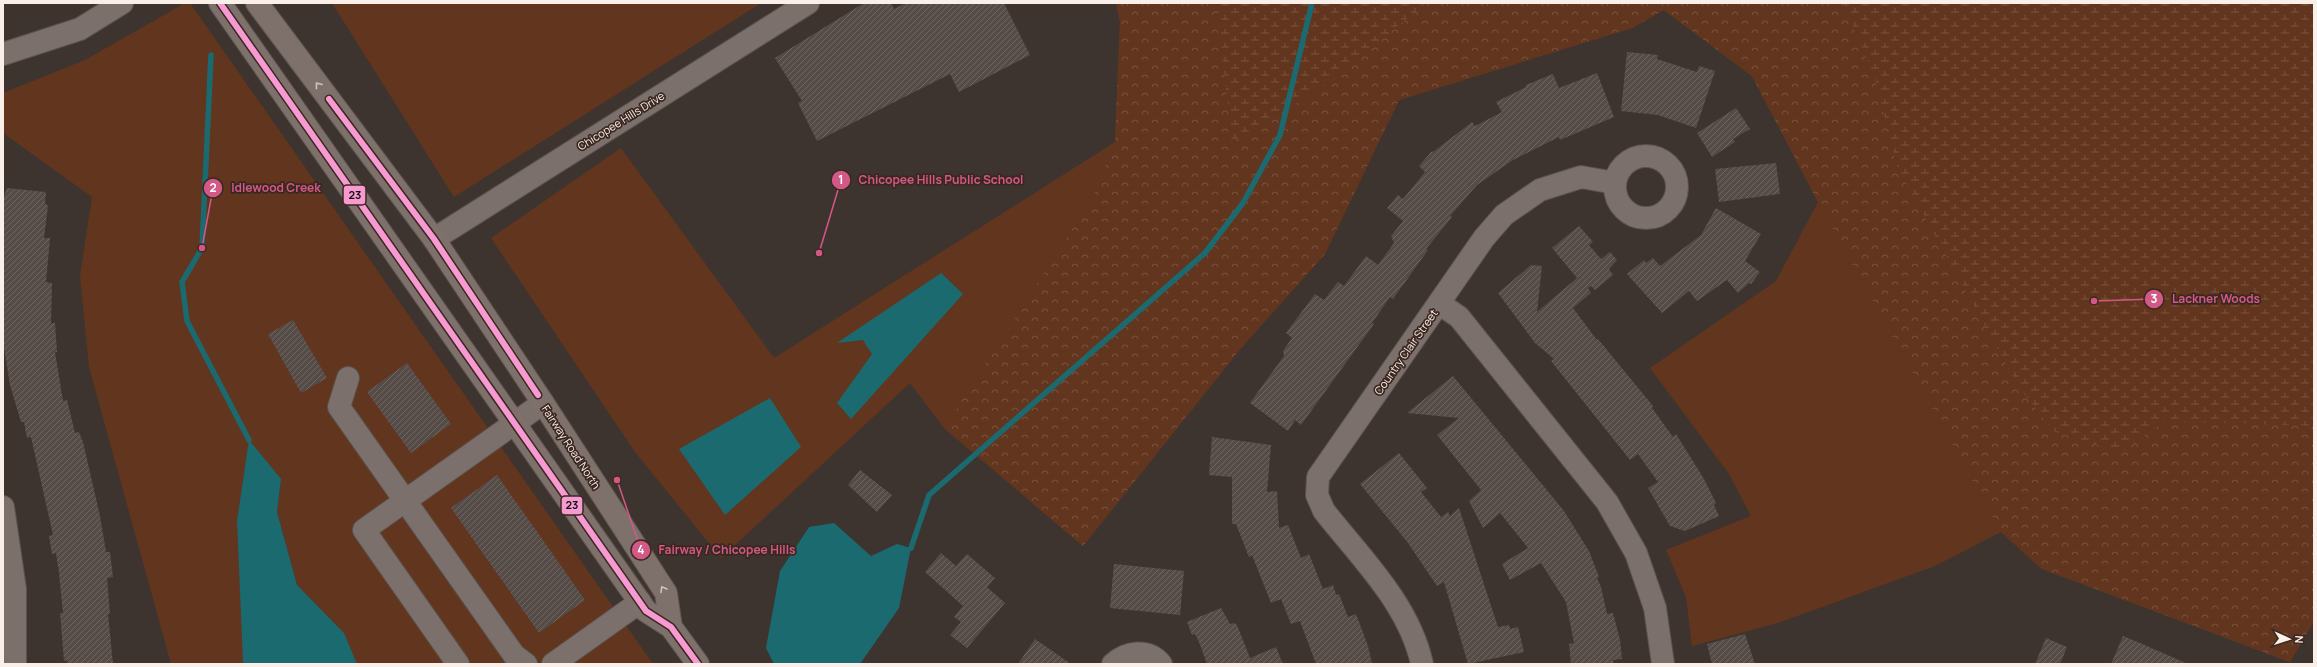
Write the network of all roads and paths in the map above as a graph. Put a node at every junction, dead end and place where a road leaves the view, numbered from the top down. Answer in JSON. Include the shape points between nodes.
{"nodes":[{"id":1,"x":122,"y":3,"type":"edge"},
{"id":2,"x":220,"y":3,"type":"edge"},
{"id":3,"x":257,"y":3,"type":"edge"},
{"id":4,"x":808,"y":3,"type":"edge"},
{"id":5,"x":270,"y":12,"type":"edge"},
{"id":6,"x":3,"y":54,"type":"edge"},
{"id":7,"x":1615,"y":183,"type":"dead end"},
{"id":8,"x":434,"y":239,"type":"junction"},
{"id":9,"x":1440,"y":304,"type":"junction"},
{"id":10,"x":348,"y":378,"type":"dead end"},
{"id":11,"x":543,"y":403,"type":"junction"},
{"id":12,"x":515,"y":423,"type":"junction"},
{"id":13,"x":406,"y":501,"type":"junction"},
{"id":14,"x":3,"y":507,"type":"edge"},
{"id":15,"x":6,"y":553,"type":"edge"},
{"id":16,"x":640,"y":602,"type":"junction"},
{"id":17,"x":671,"y":627,"type":"junction"},
{"id":18,"x":15,"y":664,"type":"edge"},
{"id":19,"x":458,"y":664,"type":"edge"},
{"id":20,"x":526,"y":664,"type":"edge"},
{"id":21,"x":553,"y":664,"type":"edge"},
{"id":22,"x":698,"y":664,"type":"edge"},
{"id":23,"x":1112,"y":664,"type":"edge"},
{"id":24,"x":1161,"y":664,"type":"edge"},
{"id":25,"x":1422,"y":664,"type":"edge"},
{"id":26,"x":1663,"y":664,"type":"edge"}],
"edges":[{"from":1,"to":6,"type":"street","via":[[80,29]]},
{"from":2,"to":12,"type":"main road","name":"Fairway Road North"},
{"from":3,"to":5,"type":"main road","name":"Fairway Road North"},
{"from":4,"to":8,"type":"street","name":"Chicopee Hills Drive"},
{"from":8,"to":5,"type":"main road","name":"Fairway Road North","one_way":true},
{"from":7,"to":9,"type":"street","via":[[1580,178],[1540,190],[1504,215],[1484,238]]},
{"from":8,"to":11,"type":"main road","name":"Fairway Road North"},
{"from":9,"to":25,"type":"street","name":"Country Clair Street","via":[[1318,477],[1317,495],[1324,511],[1392,597],[1409,624]]},
{"from":9,"to":26,"type":"street","name":"Country Clair Street","via":[[1459,318],[1607,502],[1636,553],[1655,608]]},
{"from":10,"to":13,"type":"street","via":[[339,406]]},
{"from":11,"to":12,"type":"street"},
{"from":17,"to":11,"type":"main road","name":"Fairway Road North","one_way":true,"via":[[666,593]]},
{"from":12,"to":13,"type":"street"},
{"from":12,"to":16,"type":"main road","name":"Fairway Road North"},
{"from":13,"to":19,"type":"street","via":[[364,530]]},
{"from":13,"to":20,"type":"street","via":[[514,655]]},
{"from":14,"to":15,"type":"street"},
{"from":15,"to":18,"type":"street","via":[[15,589]]},
{"from":16,"to":17,"type":"main road","name":"Fairway Road North","via":[[646,611]]},
{"from":16,"to":21,"type":"street"},
{"from":17,"to":22,"type":"main road","name":"Fairway Road North"},
{"from":23,"to":24,"type":"street","via":[[1120,658],[1138,653],[1149,655]]}]}
